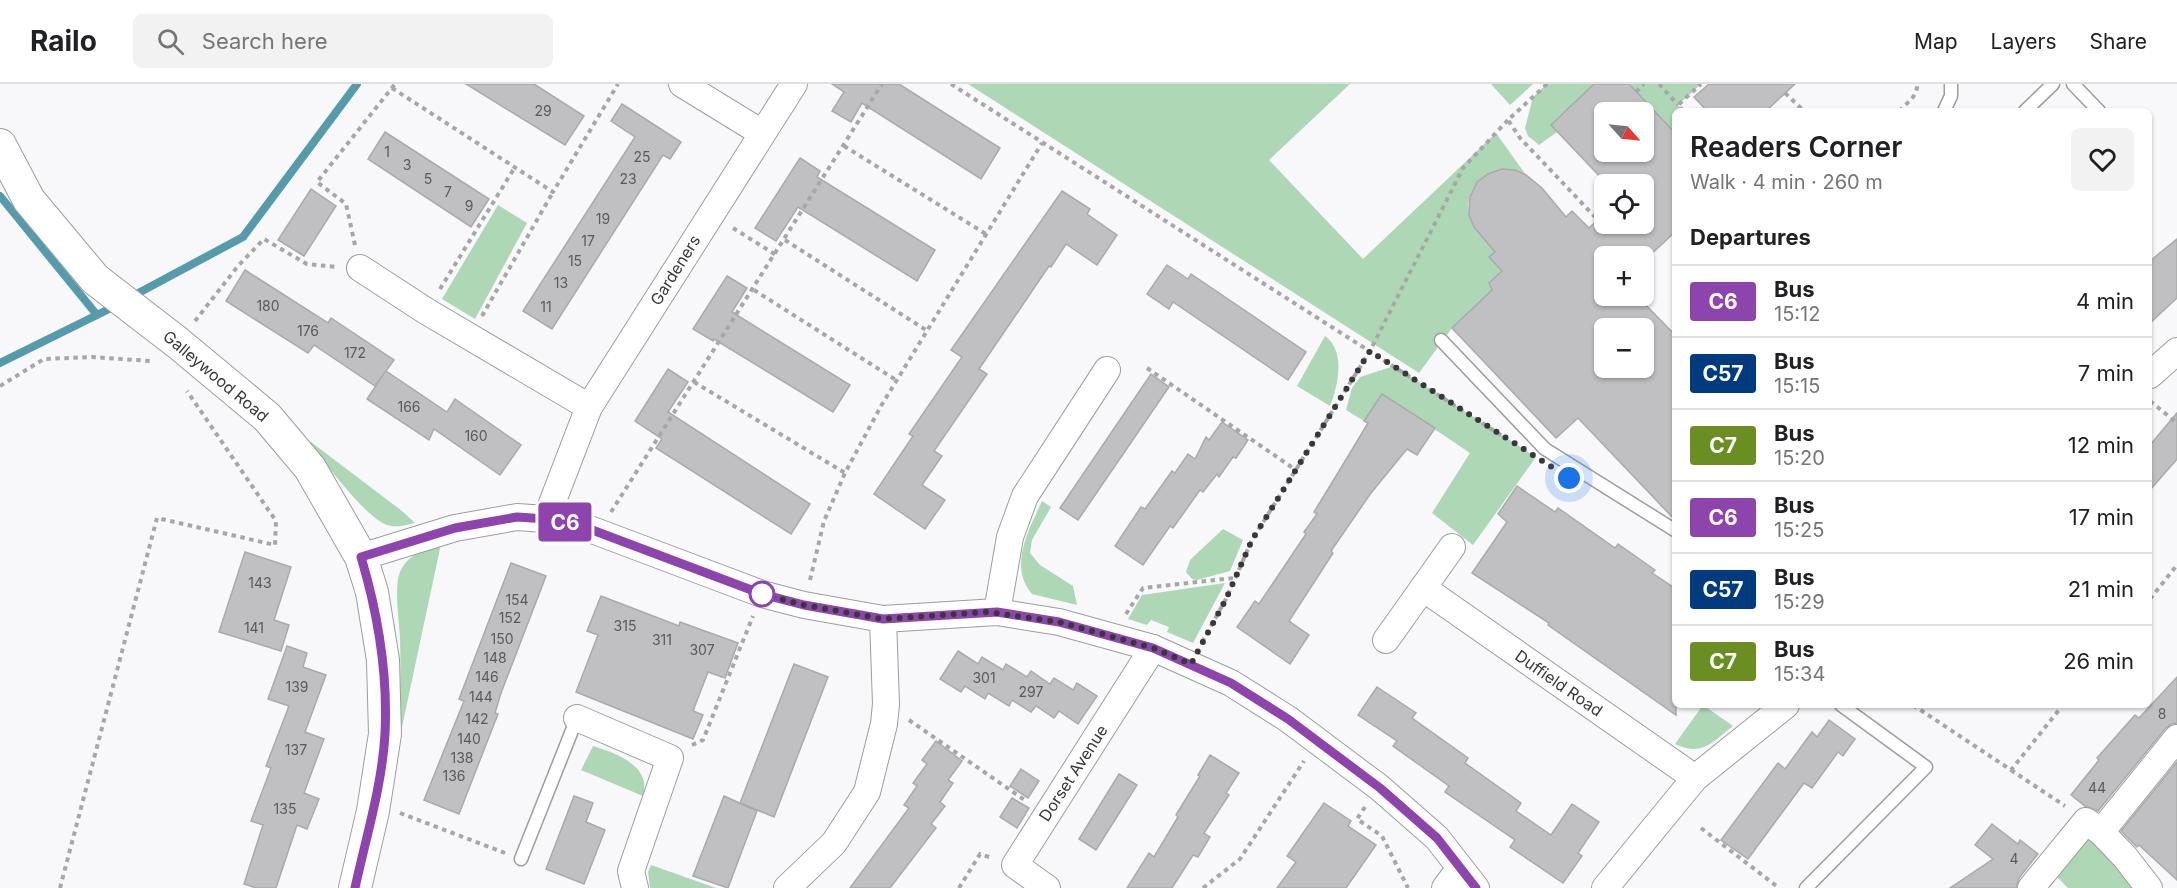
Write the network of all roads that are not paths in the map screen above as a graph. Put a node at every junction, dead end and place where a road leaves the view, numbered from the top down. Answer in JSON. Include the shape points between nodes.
{"nodes":[{"id":1,"x":682,"y":84,"type":"edge"},
{"id":2,"x":794,"y":84,"type":"edge"},
{"id":3,"x":1951,"y":84,"type":"edge"},
{"id":4,"x":2053,"y":84,"type":"edge"},
{"id":5,"x":2073,"y":84,"type":"edge"},
{"id":6,"x":1945,"y":108,"type":"edge"},
{"id":7,"x":2028,"y":108,"type":"edge"},
{"id":8,"x":2096,"y":108,"type":"edge"},
{"id":9,"x":762,"y":134,"type":"junction"},
{"id":10,"x":0,"y":145,"type":"edge"},
{"id":11,"x":360,"y":268,"type":"road end"},
{"id":12,"x":1441,"y":340,"type":"dead end"},
{"id":13,"x":2177,"y":351,"type":"edge"},
{"id":14,"x":1107,"y":370,"type":"dead end"},
{"id":15,"x":2152,"y":373,"type":"edge"},
{"id":16,"x":589,"y":407,"type":"junction"},
{"id":17,"x":546,"y":519,"type":"junction"},
{"id":18,"x":1672,"y":528,"type":"edge"},
{"id":19,"x":1452,"y":547,"type":"dead end"},
{"id":20,"x":361,"y":557,"type":"junction"},
{"id":21,"x":1423,"y":588,"type":"junction"},
{"id":22,"x":997,"y":612,"type":"junction"},
{"id":23,"x":883,"y":619,"type":"junction"},
{"id":24,"x":1386,"y":640,"type":"dead end"},
{"id":25,"x":1153,"y":648,"type":"junction"},
{"id":26,"x":1782,"y":708,"type":"edge"},
{"id":27,"x":1845,"y":708,"type":"edge"},
{"id":28,"x":577,"y":718,"type":"joint"},
{"id":29,"x":2177,"y":738,"type":"edge"},
{"id":30,"x":1695,"y":778,"type":"junction"},
{"id":31,"x":2094,"y":827,"type":"junction"},
{"id":32,"x":521,"y":859,"type":"road end"},
{"id":33,"x":1452,"y":878,"type":"edge"},
{"id":34,"x":356,"y":888,"type":"edge"},
{"id":35,"x":635,"y":888,"type":"edge"},
{"id":36,"x":787,"y":888,"type":"edge"},
{"id":37,"x":1047,"y":888,"type":"edge"},
{"id":38,"x":1476,"y":888,"type":"edge"},
{"id":39,"x":1605,"y":888,"type":"edge"},
{"id":40,"x":1806,"y":888,"type":"edge"},
{"id":41,"x":2031,"y":888,"type":"edge"},
{"id":42,"x":2149,"y":888,"type":"edge"}],
"edges":[{"from":1,"to":9,"type":"street"},
{"from":2,"to":9,"type":"street","name":"Gardeners"},
{"from":3,"to":6,"type":"lane"},
{"from":4,"to":7,"type":"lane"},
{"from":5,"to":8,"type":"lane"},
{"from":9,"to":16,"type":"street","name":"Gardeners"},
{"from":10,"to":20,"type":"street","name":"Galleywood Road","via":[[29,200],[95,279],[267,417],[310,468]]},
{"from":11,"to":16,"type":"street"},
{"from":12,"to":18,"type":"lane","via":[[1545,449]]},
{"from":13,"to":15,"type":"street"},
{"from":14,"to":22,"type":"street","via":[[1025,496],[1010,537]]},
{"from":16,"to":17,"type":"street","name":"Gardeners"},
{"from":17,"to":20,"type":"street","via":[[517,517],[455,528]]},
{"from":17,"to":23,"type":"street","via":[[579,525],[762,594]]},
{"from":19,"to":21,"type":"street"},
{"from":20,"to":34,"type":"street","name":"Galleywood Road","via":[[372,592],[383,660],[385,734]]},
{"from":21,"to":24,"type":"street"},
{"from":21,"to":30,"type":"street","name":"Duffield Road"},
{"from":22,"to":23,"type":"street"},
{"from":22,"to":25,"type":"street","via":[[1059,622]]},
{"from":23,"to":36,"type":"street","via":[[886,704],[867,792],[834,843]]},
{"from":25,"to":33,"type":"street","via":[[1231,683],[1288,719],[1380,788],[1437,838]]},
{"from":25,"to":37,"type":"street","name":"Dorset Avenue","via":[[1015,865]]},
{"from":26,"to":30,"type":"street"},
{"from":27,"to":40,"type":"lane","via":[[1926,767]]},
{"from":28,"to":32,"type":"lane"},
{"from":28,"to":35,"type":"street","via":[[670,758],[631,871]]},
{"from":29,"to":31,"type":"street"},
{"from":30,"to":39,"type":"street"},
{"from":31,"to":41,"type":"street"},
{"from":31,"to":42,"type":"street"},
{"from":33,"to":38,"type":"street"}]}
